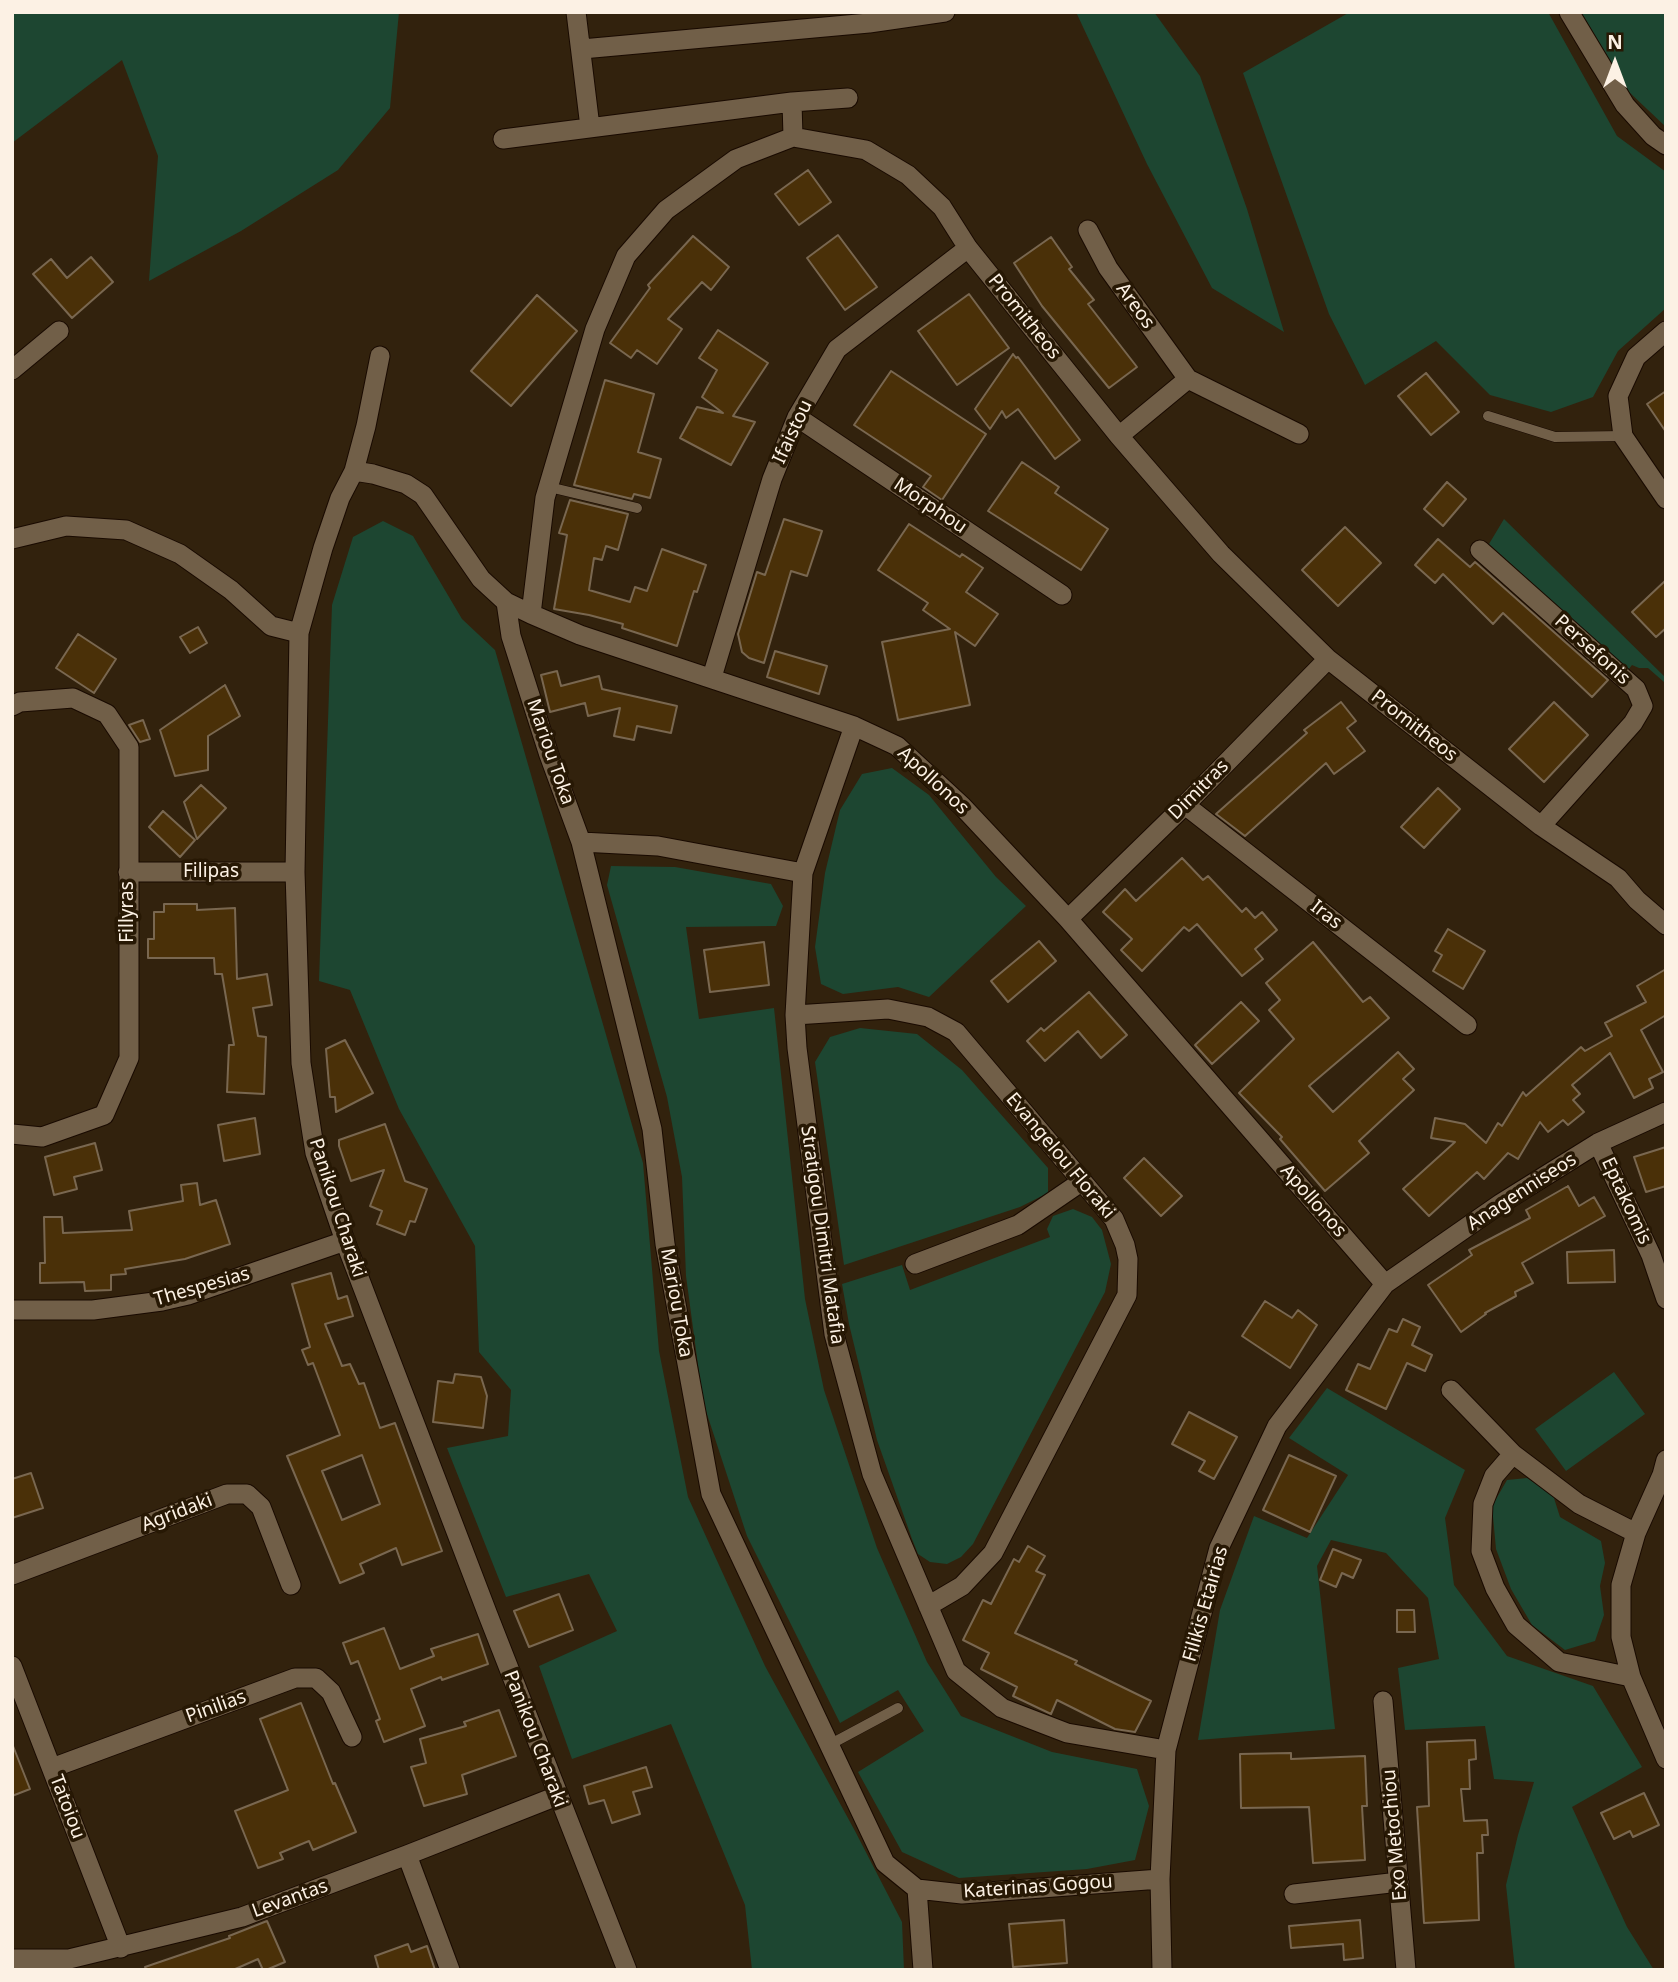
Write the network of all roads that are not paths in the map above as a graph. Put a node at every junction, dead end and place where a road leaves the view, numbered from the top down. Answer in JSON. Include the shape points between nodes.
{"nodes":[{"id":1,"x":576,"y":12,"type":"edge"},
{"id":2,"x":945,"y":12,"type":"edge"},
{"id":3,"x":1569,"y":12,"type":"edge"},
{"id":4,"x":868,"y":18,"type":"edge"},
{"id":5,"x":582,"y":49,"type":"junction"},
{"id":6,"x":848,"y":98,"type":"dead end"},
{"id":7,"x":792,"y":102,"type":"junction"},
{"id":8,"x":590,"y":127,"type":"junction"},
{"id":9,"x":793,"y":137,"type":"junction"},
{"id":10,"x":503,"y":139,"type":"dead end"},
{"id":11,"x":1666,"y":145,"type":"edge"},
{"id":12,"x":1088,"y":230,"type":"dead end"},
{"id":13,"x":968,"y":248,"type":"junction"},
{"id":14,"x":59,"y":331,"type":"dead end"},
{"id":15,"x":1666,"y":331,"type":"edge"},
{"id":16,"x":380,"y":356,"type":"dead end"},
{"id":17,"x":12,"y":370,"type":"edge"},
{"id":18,"x":1188,"y":379,"type":"junction"},
{"id":19,"x":1488,"y":416,"type":"dead end"},
{"id":20,"x":797,"y":417,"type":"junction"},
{"id":21,"x":1299,"y":434,"type":"dead end"},
{"id":22,"x":1119,"y":436,"type":"junction"},
{"id":23,"x":1623,"y":436,"type":"junction"},
{"id":24,"x":354,"y":471,"type":"junction"},
{"id":25,"x":549,"y":486,"type":"junction"},
{"id":26,"x":1666,"y":499,"type":"edge"},
{"id":27,"x":637,"y":508,"type":"dead end"},
{"id":28,"x":12,"y":539,"type":"edge"},
{"id":29,"x":1480,"y":550,"type":"dead end"},
{"id":30,"x":1062,"y":595,"type":"dead end"},
{"id":31,"x":506,"y":602,"type":"junction"},
{"id":32,"x":531,"y":614,"type":"junction"},
{"id":33,"x":299,"y":633,"type":"junction"},
{"id":34,"x":1328,"y":659,"type":"junction"},
{"id":35,"x":712,"y":677,"type":"junction"},
{"id":36,"x":12,"y":706,"type":"edge"},
{"id":37,"x":853,"y":726,"type":"junction"},
{"id":38,"x":1185,"y":805,"type":"junction"},
{"id":39,"x":1541,"y":825,"type":"junction"},
{"id":40,"x":581,"y":842,"type":"junction"},
{"id":41,"x":295,"y":872,"type":"junction"},
{"id":42,"x":128,"y":873,"type":"junction"},
{"id":43,"x":803,"y":873,"type":"junction"},
{"id":44,"x":1068,"y":919,"type":"junction"},
{"id":45,"x":1666,"y":925,"type":"edge"},
{"id":46,"x":795,"y":1015,"type":"junction"},
{"id":47,"x":1467,"y":1025,"type":"dead end"},
{"id":48,"x":1666,"y":1112,"type":"edge"},
{"id":49,"x":12,"y":1134,"type":"edge"},
{"id":50,"x":1598,"y":1143,"type":"junction"},
{"id":51,"x":1082,"y":1181,"type":"junction"},
{"id":52,"x":345,"y":1241,"type":"junction"},
{"id":53,"x":915,"y":1264,"type":"dead end"},
{"id":54,"x":1385,"y":1284,"type":"junction"},
{"id":55,"x":1666,"y":1299,"type":"edge"},
{"id":56,"x":12,"y":1310,"type":"edge"},
{"id":57,"x":1451,"y":1390,"type":"dead end"},
{"id":58,"x":1513,"y":1454,"type":"junction"},
{"id":59,"x":1666,"y":1460,"type":"edge"},
{"id":60,"x":1636,"y":1533,"type":"junction"},
{"id":61,"x":12,"y":1575,"type":"edge"},
{"id":62,"x":291,"y":1586,"type":"dead end"},
{"id":63,"x":928,"y":1606,"type":"junction"},
{"id":64,"x":12,"y":1666,"type":"edge"},
{"id":65,"x":1631,"y":1677,"type":"junction"},
{"id":66,"x":1383,"y":1701,"type":"dead end"},
{"id":67,"x":898,"y":1708,"type":"dead end"},
{"id":68,"x":352,"y":1737,"type":"dead end"},
{"id":69,"x":829,"y":1745,"type":"junction"},
{"id":70,"x":1166,"y":1750,"type":"junction"},
{"id":71,"x":1666,"y":1759,"type":"edge"},
{"id":72,"x":52,"y":1768,"type":"junction"},
{"id":73,"x":557,"y":1796,"type":"junction"},
{"id":74,"x":407,"y":1856,"type":"junction"},
{"id":75,"x":1160,"y":1879,"type":"junction"},
{"id":76,"x":1399,"y":1882,"type":"junction"},
{"id":77,"x":917,"y":1889,"type":"junction"},
{"id":78,"x":1294,"y":1894,"type":"dead end"},
{"id":79,"x":121,"y":1948,"type":"junction"},
{"id":80,"x":12,"y":1959,"type":"edge"},
{"id":81,"x":450,"y":1970,"type":"edge"},
{"id":82,"x":627,"y":1970,"type":"edge"},
{"id":83,"x":923,"y":1970,"type":"edge"},
{"id":84,"x":1162,"y":1970,"type":"edge"},
{"id":85,"x":1406,"y":1970,"type":"edge"}],
"edges":[{"from":1,"to":5,"type":"street"},
{"from":2,"to":4,"type":"street"},
{"from":3,"to":11,"type":"street","via":[[1625,105]]},
{"from":4,"to":5,"type":"street"},
{"from":5,"to":8,"type":"street"},
{"from":6,"to":7,"type":"street"},
{"from":7,"to":8,"type":"street"},
{"from":7,"to":9,"type":"street"},
{"from":8,"to":10,"type":"street"},
{"from":9,"to":13,"type":"street","name":"Promitheos","via":[[866,150],[908,174],[942,207]]},
{"from":9,"to":25,"type":"street","via":[[736,159],[666,210],[626,256],[594,329]]},
{"from":12,"to":18,"type":"street","name":"Areos","via":[[1108,268]]},
{"from":13,"to":20,"type":"street","name":"Ifaistou","via":[[837,349]]},
{"from":13,"to":22,"type":"street","name":"Promitheos"},
{"from":14,"to":17,"type":"street"},
{"from":15,"to":23,"type":"street","via":[[1636,357],[1618,396]]},
{"from":16,"to":24,"type":"street","name":"Panikou Charaki"},
{"from":18,"to":21,"type":"street","name":"Areos"},
{"from":18,"to":22,"type":"street"},
{"from":19,"to":23,"type":"lane","via":[[1555,437]]},
{"from":20,"to":30,"type":"street","name":"Morphou"},
{"from":20,"to":35,"type":"street","name":"Ifaistou","via":[[772,479]]},
{"from":22,"to":34,"type":"street","name":"Promitheos","via":[[1221,554]]},
{"from":23,"to":26,"type":"street"},
{"from":24,"to":31,"type":"street","name":"Apollonos","via":[[406,484],[423,495],[481,579]]},
{"from":24,"to":33,"type":"street","name":"Panikou Charaki","via":[[323,548]]},
{"from":25,"to":27,"type":"lane"},
{"from":25,"to":32,"type":"street"},
{"from":28,"to":33,"type":"street","via":[[66,526],[126,530],[180,554],[271,626]]},
{"from":29,"to":39,"type":"street","name":"Persefonis","via":[[1636,689],[1643,706]]},
{"from":31,"to":32,"type":"street","name":"Apollonos"},
{"from":31,"to":40,"type":"street","name":"Mariou Toka","via":[[549,755]]},
{"from":32,"to":35,"type":"street","name":"Apollonos","via":[[580,635]]},
{"from":33,"to":41,"type":"street","name":"Panikou Charaki"},
{"from":34,"to":38,"type":"street","name":"Dimitras"},
{"from":34,"to":39,"type":"street","name":"Promitheos"},
{"from":35,"to":37,"type":"street","name":"Apollonos"},
{"from":36,"to":42,"type":"street","name":"Fillyras","via":[[73,698],[107,714],[129,747]]},
{"from":37,"to":43,"type":"street","name":"Stratigou Dimitri Matafia"},
{"from":37,"to":44,"type":"street","name":"Apollonos","via":[[897,746],[962,806]]},
{"from":38,"to":44,"type":"street","name":"Dimitras"},
{"from":38,"to":47,"type":"street","name":"Iras"},
{"from":39,"to":45,"type":"street","name":"Promitheos","via":[[1618,878]]},
{"from":40,"to":43,"type":"street","via":[[658,846]]},
{"from":40,"to":69,"type":"street","name":"Mariou Toka","via":[[652,1129],[665,1244],[710,1493]]},
{"from":41,"to":42,"type":"street","name":"Filipas"},
{"from":41,"to":52,"type":"street","name":"Panikou Charaki","via":[[301,1063],[315,1153]]},
{"from":42,"to":49,"type":"street","name":"Fillyras","via":[[129,1058],[104,1115],[42,1137]]},
{"from":43,"to":46,"type":"street","name":"Stratigou Dimitri Matafia"},
{"from":44,"to":54,"type":"street","name":"Apollonos"},
{"from":46,"to":51,"type":"street","name":"Evangelou Floraki","via":[[888,1009],[928,1017],[956,1032]]},
{"from":46,"to":63,"type":"street","name":"Stratigou Dimitri Matafia","via":[[834,1334],[872,1474]]},
{"from":48,"to":50,"type":"street","name":"Anagenniseos"},
{"from":50,"to":54,"type":"street","name":"Anagenniseos"},
{"from":50,"to":55,"type":"street","name":"Eptakomis","via":[[1651,1255]]},
{"from":51,"to":53,"type":"street","via":[[1018,1225]]},
{"from":51,"to":63,"type":"street","name":"Evangelou Floraki","via":[[1122,1234],[1128,1259],[1127,1295],[993,1553],[962,1586]]},
{"from":52,"to":56,"type":"street","name":"Thespesias","via":[[162,1301],[93,1310]]},
{"from":52,"to":73,"type":"street","name":"Panikou Charaki"},
{"from":54,"to":70,"type":"street","name":"Filikis Etairias","via":[[1277,1426],[1220,1548]]},
{"from":57,"to":58,"type":"street"},
{"from":58,"to":60,"type":"street","via":[[1579,1503]]},
{"from":58,"to":65,"type":"street","via":[[1494,1476],[1483,1504],[1481,1551],[1495,1588],[1516,1625],[1559,1662]]},
{"from":59,"to":60,"type":"street"},
{"from":60,"to":65,"type":"street","via":[[1621,1585],[1622,1637]]},
{"from":61,"to":62,"type":"street","name":"Agridaki","via":[[227,1493],[247,1494],[261,1507]]},
{"from":63,"to":70,"type":"street","name":"Stratigou Dimitri Matafia","via":[[956,1671],[1002,1708],[1067,1733]]},
{"from":64,"to":72,"type":"street","name":"Tatoiou"},
{"from":65,"to":71,"type":"street"},
{"from":66,"to":76,"type":"street","name":"Exo Metochiou"},
{"from":67,"to":69,"type":"lane"},
{"from":68,"to":72,"type":"street","name":"Pinilias","via":[[331,1692],[316,1678],[295,1678]]},
{"from":69,"to":77,"type":"street","name":"Mariou Toka","via":[[885,1863]]},
{"from":70,"to":75,"type":"street","name":"Filikis Etairias"},
{"from":72,"to":79,"type":"street","name":"Tatoiou"},
{"from":73,"to":74,"type":"street","name":"Levantas"},
{"from":73,"to":82,"type":"street","name":"Panikou Charaki"},
{"from":74,"to":79,"type":"street","name":"Levantas","via":[[242,1917]]},
{"from":74,"to":81,"type":"street"},
{"from":75,"to":77,"type":"street","name":"Katerinas Gogou","via":[[962,1894]]},
{"from":75,"to":84,"type":"street","name":"Filikis Etairias"},
{"from":76,"to":78,"type":"street"},
{"from":76,"to":85,"type":"street","name":"Exo Metochiou"},
{"from":77,"to":83,"type":"street"},
{"from":79,"to":80,"type":"street","name":"Levantas","via":[[69,1959]]}]}
